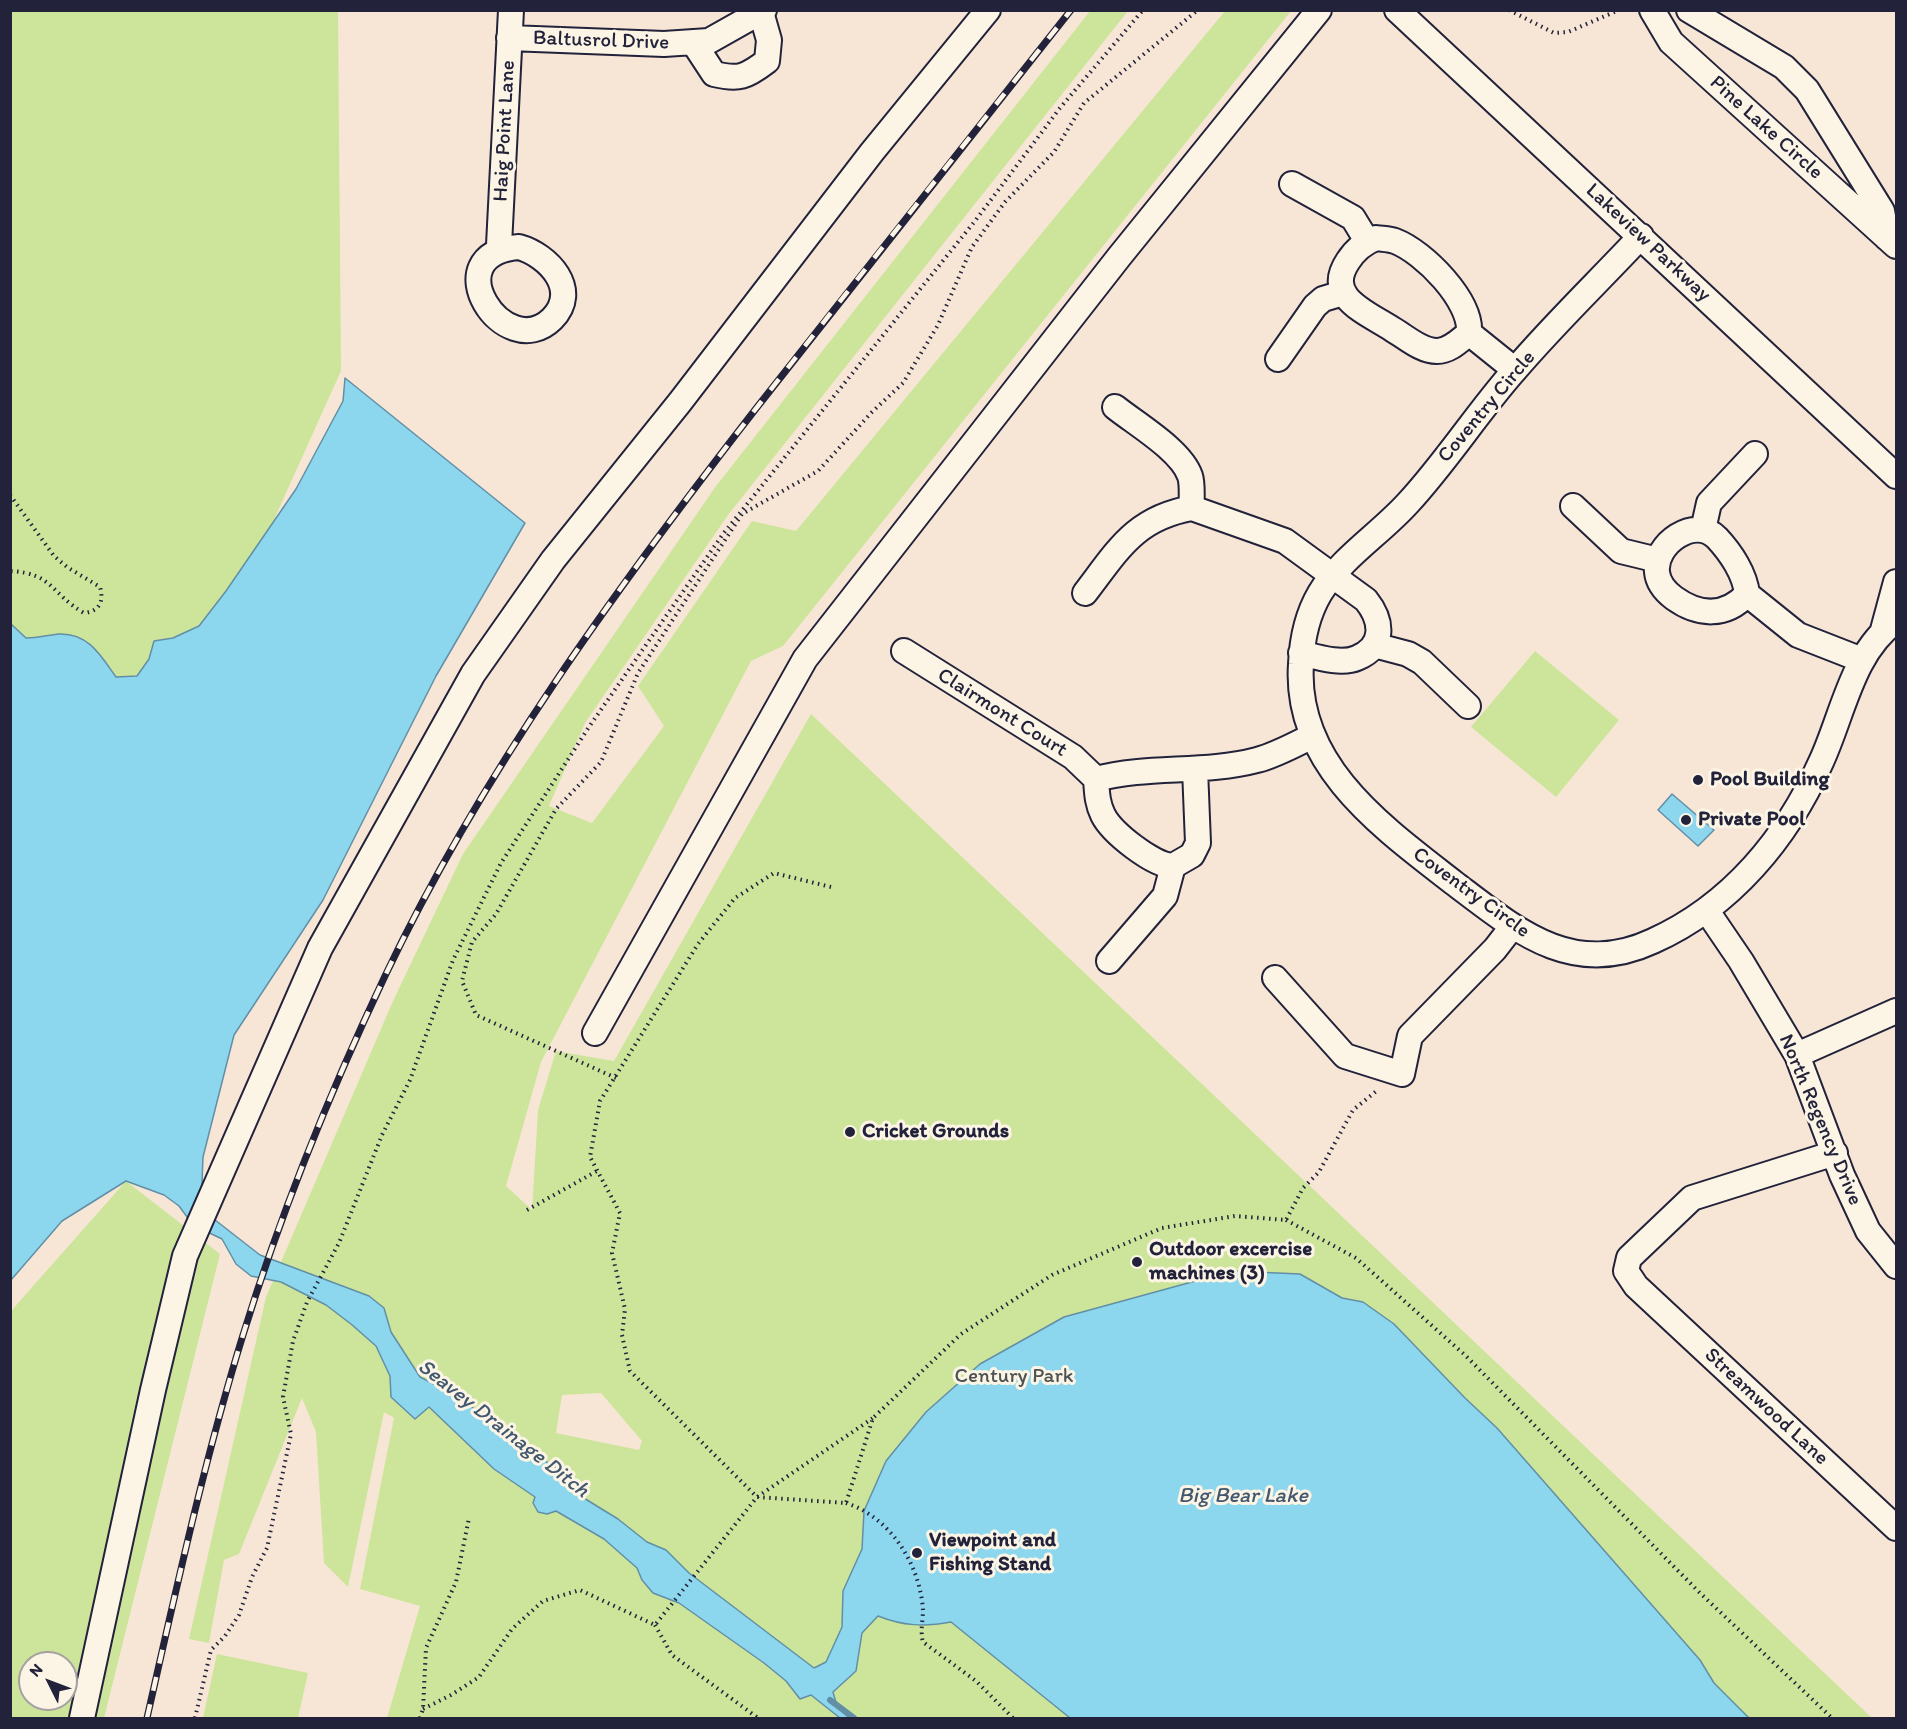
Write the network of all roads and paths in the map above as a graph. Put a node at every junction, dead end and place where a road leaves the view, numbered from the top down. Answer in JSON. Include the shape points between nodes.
{"nodes":[{"id":1,"x":511,"y":10,"type":"edge"},
{"id":2,"x":988,"y":10,"type":"edge"},
{"id":3,"x":1143,"y":10,"type":"edge"},
{"id":4,"x":1198,"y":10,"type":"edge"},
{"id":5,"x":1319,"y":10,"type":"edge"},
{"id":6,"x":1397,"y":10,"type":"edge"},
{"id":7,"x":1509,"y":10,"type":"edge"},
{"id":8,"x":1619,"y":10,"type":"edge"},
{"id":9,"x":1652,"y":10,"type":"edge"},
{"id":10,"x":1689,"y":10,"type":"edge"},
{"id":11,"x":763,"y":11,"type":"edge"},
{"id":12,"x":509,"y":38,"type":"junction"},
{"id":13,"x":693,"y":42,"type":"junction"},
{"id":14,"x":1292,"y":184,"type":"dead end"},
{"id":15,"x":1641,"y":236,"type":"junction"},
{"id":16,"x":1367,"y":241,"type":"junction"},
{"id":17,"x":1892,"y":242,"type":"edge"},
{"id":18,"x":501,"y":250,"type":"dead end"},
{"id":19,"x":1343,"y":293,"type":"junction"},
{"id":20,"x":1469,"y":333,"type":"junction"},
{"id":21,"x":1278,"y":360,"type":"dead end"},
{"id":22,"x":1515,"y":370,"type":"junction"},
{"id":23,"x":1115,"y":407,"type":"dead end"},
{"id":24,"x":1755,"y":454,"type":"dead end"},
{"id":25,"x":1896,"y":476,"type":"edge"},
{"id":26,"x":10,"y":495,"type":"edge"},
{"id":27,"x":1573,"y":506,"type":"dead end"},
{"id":28,"x":1192,"y":508,"type":"junction"},
{"id":29,"x":1703,"y":530,"type":"junction"},
{"id":30,"x":1658,"y":560,"type":"junction"},
{"id":31,"x":10,"y":570,"type":"edge"},
{"id":32,"x":1333,"y":576,"type":"junction"},
{"id":33,"x":1896,"y":582,"type":"edge"},
{"id":34,"x":1085,"y":593,"type":"dead end"},
{"id":35,"x":1747,"y":594,"type":"junction"},
{"id":36,"x":1890,"y":626,"type":"edge"},
{"id":37,"x":1374,"y":645,"type":"junction"},
{"id":38,"x":904,"y":651,"type":"dead end"},
{"id":39,"x":1301,"y":653,"type":"junction"},
{"id":40,"x":1862,"y":660,"type":"junction"},
{"id":41,"x":1468,"y":706,"type":"dead end"},
{"id":42,"x":1312,"y":736,"type":"junction"},
{"id":43,"x":1195,"y":769,"type":"junction"},
{"id":44,"x":1096,"y":779,"type":"junction"},
{"id":45,"x":1173,"y":866,"type":"junction"},
{"id":46,"x":831,"y":887,"type":"dead end"},
{"id":47,"x":1707,"y":911,"type":"junction"},
{"id":48,"x":1512,"y":927,"type":"junction"},
{"id":49,"x":1110,"y":961,"type":"dead end"},
{"id":50,"x":1275,"y":978,"type":"dead end"},
{"id":51,"x":1896,"y":1011,"type":"edge"},
{"id":52,"x":595,"y":1033,"type":"dead end"},
{"id":53,"x":1797,"y":1055,"type":"junction"},
{"id":54,"x":1402,"y":1074,"type":"junction"},
{"id":55,"x":616,"y":1077,"type":"junction"},
{"id":56,"x":1835,"y":1153,"type":"junction"},
{"id":57,"x":597,"y":1171,"type":"junction"},
{"id":58,"x":527,"y":1210,"type":"dead end"},
{"id":59,"x":1286,"y":1220,"type":"junction"},
{"id":60,"x":1896,"y":1266,"type":"edge"},
{"id":61,"x":873,"y":1418,"type":"junction"},
{"id":62,"x":757,"y":1497,"type":"junction"},
{"id":63,"x":846,"y":1503,"type":"junction"},
{"id":64,"x":469,"y":1518,"type":"dead end"},
{"id":65,"x":1896,"y":1528,"type":"edge"},
{"id":66,"x":655,"y":1625,"type":"junction"},
{"id":67,"x":423,"y":1709,"type":"junction"},
{"id":68,"x":82,"y":1719,"type":"edge"},
{"id":69,"x":195,"y":1719,"type":"edge"},
{"id":70,"x":420,"y":1719,"type":"edge"},
{"id":71,"x":758,"y":1719,"type":"edge"},
{"id":72,"x":1013,"y":1719,"type":"edge"},
{"id":73,"x":1832,"y":1719,"type":"edge"}],
"edges":[{"from":1,"to":12,"type":"street","name":"Haig Point Lane"},
{"from":2,"to":68,"type":"street","via":[[584,520],[473,674],[320,948],[189,1248],[153,1390]]},
{"from":3,"to":69,"type":"path","via":[[1060,108],[975,221],[743,507],[589,727],[501,863],[458,951],[410,1080],[382,1135],[339,1244],[307,1302],[293,1341],[283,1397],[291,1434],[267,1548],[238,1615],[211,1650]]},
{"from":4,"to":55,"type":"path","via":[[1084,103],[1054,152],[1005,202],[972,247],[938,326],[903,383],[818,471],[742,514],[638,673],[601,762],[556,808],[496,915],[472,942],[462,981],[476,1015]]},
{"from":5,"to":52,"type":"street","via":[[1119,257],[806,659]]},
{"from":6,"to":15,"type":"street","name":"Lakeview Parkway"},
{"from":7,"to":8,"type":"path","via":[[1554,33],[1568,32]]},
{"from":9,"to":17,"type":"street","name":"Pine Lake Circle","via":[[1671,42]]},
{"from":10,"to":17,"type":"street","name":"Pine Lake Circle","via":[[1784,67],[1807,90],[1882,211]]},
{"from":11,"to":13,"type":"street","name":"Baltusrol Drive","via":[[709,41]]},
{"from":11,"to":13,"type":"street","name":"Baltusrol Drive","via":[[770,49],[767,61],[751,73],[734,79],[714,74]]},
{"from":12,"to":13,"type":"street","name":"Baltusrol Drive","via":[[598,43]]},
{"from":12,"to":18,"type":"street","name":"Haig Point Lane"},
{"from":14,"to":16,"type":"street","via":[[1353,218]]},
{"from":15,"to":22,"type":"street","name":"Coventry Circle"},
{"from":15,"to":25,"type":"street","name":"Lakeview Parkway"},
{"from":16,"to":19,"type":"street","via":[[1354,251],[1342,270],[1339,278]]},
{"from":16,"to":20,"type":"street","via":[[1395,241],[1431,264],[1447,281],[1470,321]]},
{"from":19,"to":20,"type":"street","via":[[1348,301],[1424,348],[1439,351],[1454,346]]},
{"from":19,"to":21,"type":"street","via":[[1315,306]]},
{"from":20,"to":22,"type":"street"},
{"from":22,"to":32,"type":"street","name":"Coventry Circle","via":[[1407,504]]},
{"from":23,"to":28,"type":"street","via":[[1178,457],[1191,479]]},
{"from":24,"to":29,"type":"street","via":[[1709,503]]},
{"from":26,"to":31,"type":"path","via":[[54,556],[100,587],[100,607],[84,613],[32,572]]},
{"from":27,"to":30,"type":"street","via":[[1621,551]]},
{"from":28,"to":32,"type":"street","via":[[1285,541]]},
{"from":28,"to":34,"type":"street","via":[[1168,512],[1139,528]]},
{"from":29,"to":30,"type":"street","via":[[1682,532]]},
{"from":29,"to":35,"type":"street","via":[[1716,536],[1734,561],[1746,581]]},
{"from":30,"to":35,"type":"street","via":[[1660,584],[1688,608],[1711,613],[1739,603]]},
{"from":32,"to":37,"type":"street","via":[[1366,600],[1376,613],[1379,635]]},
{"from":32,"to":39,"type":"street","name":"Coventry Circle","via":[[1311,610]]},
{"from":33,"to":36,"type":"street","name":"Coventry Circle"},
{"from":35,"to":40,"type":"street","via":[[1798,635]]},
{"from":36,"to":40,"type":"street","name":"Coventry Circle"},
{"from":37,"to":39,"type":"street","via":[[1357,658],[1319,658]]},
{"from":37,"to":41,"type":"street","via":[[1422,662]]},
{"from":38,"to":44,"type":"street","name":"Clairmont Court","via":[[1073,757]]},
{"from":39,"to":42,"type":"street","name":"Coventry Circle","via":[[1303,709]]},
{"from":40,"to":47,"type":"street","name":"Coventry Circle","via":[[1800,805],[1765,855]]},
{"from":42,"to":43,"type":"street","via":[[1256,760]]},
{"from":42,"to":48,"type":"street","name":"Coventry Circle","via":[[1343,783],[1376,819]]},
{"from":43,"to":44,"type":"street","via":[[1121,772]]},
{"from":43,"to":45,"type":"street","via":[[1197,843],[1192,855]]},
{"from":44,"to":45,"type":"street","via":[[1104,817],[1156,863]]},
{"from":45,"to":49,"type":"street","via":[[1165,896]]},
{"from":46,"to":55,"type":"path","via":[[774,873],[735,898],[698,944]]},
{"from":47,"to":48,"type":"street","name":"Coventry Circle","via":[[1631,950],[1597,956],[1549,946]]},
{"from":47,"to":53,"type":"street","name":"North Regency Drive"},
{"from":48,"to":54,"type":"street","via":[[1410,1036]]},
{"from":50,"to":54,"type":"street","via":[[1346,1056]]},
{"from":51,"to":53,"type":"street"},
{"from":53,"to":56,"type":"street","name":"North Regency Drive"},
{"from":54,"to":59,"type":"path","via":[[1353,1110],[1319,1172],[1303,1188]]},
{"from":55,"to":57,"type":"path","via":[[600,1101],[590,1157]]},
{"from":56,"to":60,"type":"street","name":"North Regency Drive","via":[[1868,1231]]},
{"from":56,"to":65,"type":"street","name":"Streamwood Lane","via":[[1692,1198],[1629,1258],[1626,1271],[1636,1286]]},
{"from":57,"to":58,"type":"path"},
{"from":57,"to":62,"type":"path","via":[[620,1213],[612,1253],[626,1309],[622,1335],[630,1371]]},
{"from":59,"to":61,"type":"path","via":[[1235,1216],[1162,1228],[1052,1275],[960,1334]]},
{"from":59,"to":73,"type":"path","via":[[1356,1258],[1465,1355],[1699,1592]]},
{"from":61,"to":62,"type":"path"},
{"from":61,"to":63,"type":"path"},
{"from":62,"to":63,"type":"path"},
{"from":62,"to":66,"type":"path"},
{"from":63,"to":72,"type":"path","via":[[880,1522],[896,1538],[919,1586],[923,1642],[976,1682]]},
{"from":64,"to":67,"type":"path","via":[[456,1582],[426,1648]]},
{"from":66,"to":67,"type":"path","via":[[580,1590],[543,1601],[512,1629],[479,1677]]},
{"from":66,"to":71,"type":"path","via":[[672,1655]]},
{"from":67,"to":70,"type":"path"}]}
